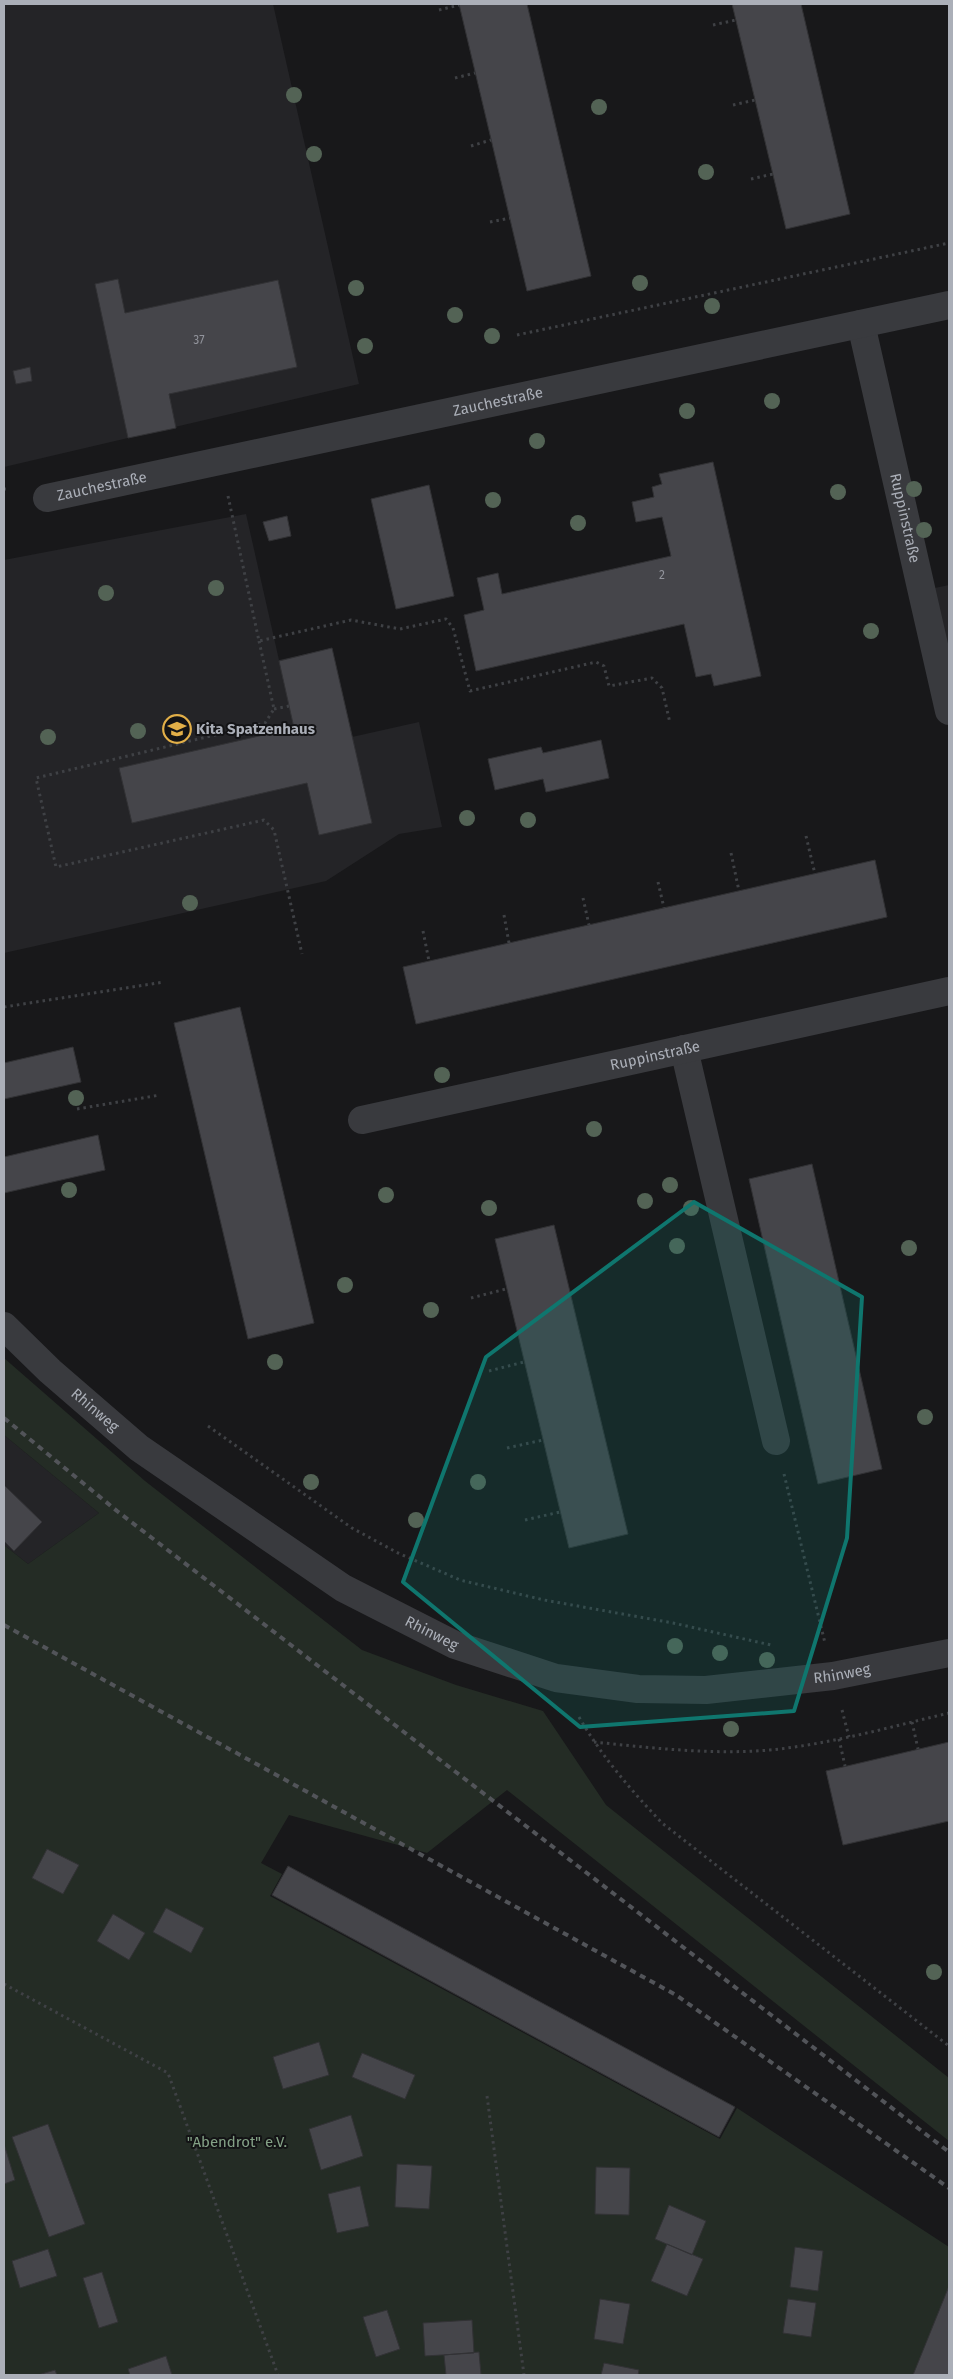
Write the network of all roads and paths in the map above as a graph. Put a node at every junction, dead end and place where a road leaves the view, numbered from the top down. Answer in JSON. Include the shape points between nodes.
{"nodes":[{"id":1,"x":459,"y":5,"type":"dead end"},
{"id":2,"x":439,"y":10,"type":"dead end"},
{"id":3,"x":736,"y":20,"type":"dead end"},
{"id":4,"x":713,"y":25,"type":"dead end"},
{"id":5,"x":475,"y":73,"type":"dead end"},
{"id":6,"x":455,"y":78,"type":"dead end"},
{"id":7,"x":755,"y":100,"type":"dead end"},
{"id":8,"x":733,"y":105,"type":"dead end"},
{"id":9,"x":491,"y":140,"type":"dead end"},
{"id":10,"x":472,"y":146,"type":"dead end"},
{"id":11,"x":773,"y":174,"type":"dead end"},
{"id":12,"x":751,"y":179,"type":"dead end"},
{"id":13,"x":510,"y":218,"type":"dead end"},
{"id":14,"x":490,"y":222,"type":"dead end"},
{"id":15,"x":949,"y":243,"type":"edge"},
{"id":16,"x":949,"y":305,"type":"edge"},
{"id":17,"x":861,"y":324,"type":"junction"},
{"id":18,"x":517,"y":335,"type":"dead end"},
{"id":19,"x":220,"y":461,"type":"junction"},
{"id":20,"x":47,"y":498,"type":"dead end"},
{"id":21,"x":259,"y":641,"type":"junction"},
{"id":22,"x":289,"y":706,"type":"dead end"},
{"id":23,"x":274,"y":709,"type":"junction"},
{"id":24,"x":949,"y":712,"type":"edge"},
{"id":25,"x":670,"y":723,"type":"dead end"},
{"id":26,"x":806,"y":836,"type":"dead end"},
{"id":27,"x":731,"y":853,"type":"dead end"},
{"id":28,"x":815,"y":874,"type":"dead end"},
{"id":29,"x":658,"y":882,"type":"dead end"},
{"id":30,"x":739,"y":891,"type":"dead end"},
{"id":31,"x":583,"y":898,"type":"dead end"},
{"id":32,"x":664,"y":908,"type":"dead end"},
{"id":33,"x":504,"y":915,"type":"dead end"},
{"id":34,"x":589,"y":925,"type":"dead end"},
{"id":35,"x":423,"y":931,"type":"dead end"},
{"id":36,"x":509,"y":943,"type":"dead end"},
{"id":37,"x":302,"y":954,"type":"dead end"},
{"id":38,"x":429,"y":961,"type":"dead end"},
{"id":39,"x":164,"y":982,"type":"dead end"},
{"id":40,"x":948,"y":999,"type":"edge"},
{"id":41,"x":4,"y":1007,"type":"edge"},
{"id":42,"x":684,"y":1049,"type":"junction"},
{"id":43,"x":160,"y":1096,"type":"dead end"},
{"id":44,"x":77,"y":1109,"type":"dead end"},
{"id":45,"x":362,"y":1120,"type":"dead end"},
{"id":46,"x":506,"y":1289,"type":"dead end"},
{"id":47,"x":471,"y":1298,"type":"dead end"},
{"id":48,"x":4,"y":1326,"type":"edge"},
{"id":49,"x":524,"y":1362,"type":"dead end"},
{"id":50,"x":489,"y":1372,"type":"dead end"},
{"id":51,"x":208,"y":1426,"type":"dead end"},
{"id":52,"x":543,"y":1440,"type":"dead end"},
{"id":53,"x":776,"y":1441,"type":"joint"},
{"id":54,"x":507,"y":1448,"type":"dead end"},
{"id":55,"x":560,"y":1512,"type":"dead end"},
{"id":56,"x":525,"y":1520,"type":"dead end"},
{"id":57,"x":826,"y":1643,"type":"junction"},
{"id":58,"x":817,"y":1644,"type":"dead end"},
{"id":59,"x":776,"y":1647,"type":"dead end"},
{"id":60,"x":949,"y":1652,"type":"edge"},
{"id":61,"x":832,"y":1676,"type":"junction"},
{"id":62,"x":556,"y":1678,"type":"junction"},
{"id":63,"x":949,"y":1713,"type":"edge"},
{"id":64,"x":912,"y":1722,"type":"junction"},
{"id":65,"x":849,"y":1737,"type":"junction"},
{"id":66,"x":839,"y":1739,"type":"junction"},
{"id":67,"x":594,"y":1742,"type":"junction"},
{"id":68,"x":918,"y":1749,"type":"dead end"},
{"id":69,"x":845,"y":1766,"type":"dead end"},
{"id":70,"x":4,"y":1984,"type":"edge"},
{"id":71,"x":949,"y":2046,"type":"edge"},
{"id":72,"x":488,"y":2096,"type":"dead end"},
{"id":73,"x":278,"y":2375,"type":"edge"},
{"id":74,"x":524,"y":2375,"type":"edge"}],
"edges":[{"from":1,"to":2,"type":"path"},
{"from":3,"to":4,"type":"path"},
{"from":5,"to":6,"type":"path"},
{"from":7,"to":8,"type":"path"},
{"from":9,"to":10,"type":"path"},
{"from":11,"to":12,"type":"path"},
{"from":13,"to":14,"type":"path"},
{"from":15,"to":18,"type":"path"},
{"from":16,"to":17,"type":"street","name":"Zauchestraße"},
{"from":17,"to":19,"type":"street","name":"Zauchestraße"},
{"from":17,"to":24,"type":"street","name":"Ruppinstraße"},
{"from":19,"to":20,"type":"street","name":"Zauchestraße"},
{"from":19,"to":21,"type":"path"},
{"from":21,"to":23,"type":"path"},
{"from":21,"to":25,"type":"path","via":[[352,620],[400,629],[446,619],[453,628],[470,690],[596,662],[604,666],[609,686],[652,678],[662,688]]},
{"from":22,"to":23,"type":"path"},
{"from":23,"to":37,"type":"path","via":[[265,723],[36,778],[56,867],[264,820],[274,830]]},
{"from":26,"to":28,"type":"path"},
{"from":27,"to":30,"type":"path"},
{"from":29,"to":32,"type":"path"},
{"from":31,"to":34,"type":"path"},
{"from":33,"to":36,"type":"path"},
{"from":35,"to":38,"type":"path"},
{"from":39,"to":41,"type":"path"},
{"from":40,"to":42,"type":"street","name":"Ruppinstraße"},
{"from":42,"to":45,"type":"street","name":"Ruppinstraße"},
{"from":42,"to":53,"type":"street"},
{"from":43,"to":44,"type":"path"},
{"from":46,"to":47,"type":"path"},
{"from":48,"to":62,"type":"street","name":"Rhinweg","via":[[50,1371],[139,1448],[343,1588],[455,1646]]},
{"from":49,"to":50,"type":"path"},
{"from":51,"to":59,"type":"path","via":[[352,1528],[460,1580]]},
{"from":52,"to":54,"type":"path"},
{"from":53,"to":57,"type":"path"},
{"from":55,"to":56,"type":"path"},
{"from":57,"to":58,"type":"path"},
{"from":57,"to":61,"type":"path"},
{"from":60,"to":61,"type":"street","name":"Rhinweg"},
{"from":61,"to":62,"type":"street","name":"Rhinweg","via":[[706,1690],[638,1689]]},
{"from":61,"to":65,"type":"path"},
{"from":62,"to":67,"type":"path"},
{"from":63,"to":64,"type":"path"},
{"from":64,"to":65,"type":"path"},
{"from":64,"to":68,"type":"path"},
{"from":65,"to":66,"type":"path"},
{"from":66,"to":67,"type":"path","via":[[768,1750],[721,1751]]},
{"from":66,"to":69,"type":"path"},
{"from":67,"to":71,"type":"path","via":[[622,1781],[662,1823]]},
{"from":70,"to":73,"type":"path","via":[[168,2073]]},
{"from":72,"to":74,"type":"path"}]}
